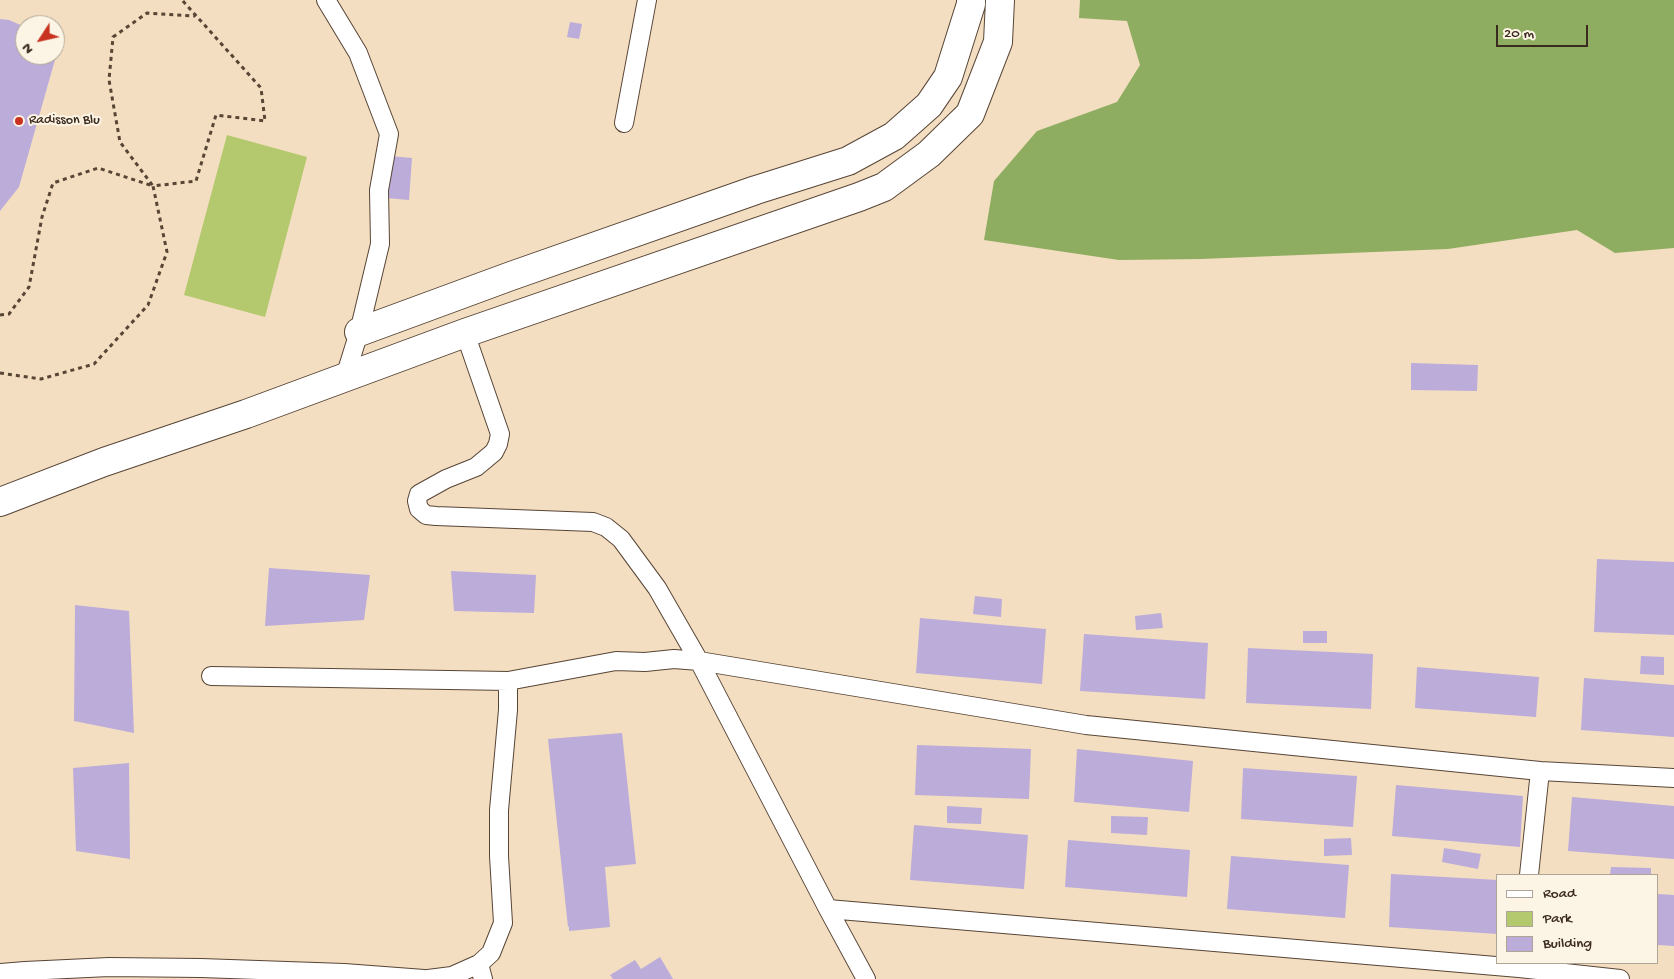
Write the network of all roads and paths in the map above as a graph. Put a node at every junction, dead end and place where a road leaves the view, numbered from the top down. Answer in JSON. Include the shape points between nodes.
{"nodes":[{"id":1,"x":182,"y":0,"type":"edge"},
{"id":2,"x":326,"y":0,"type":"edge"},
{"id":3,"x":647,"y":0,"type":"edge"},
{"id":4,"x":971,"y":0,"type":"edge"},
{"id":5,"x":1000,"y":0,"type":"edge"},
{"id":6,"x":196,"y":16,"type":"junction"},
{"id":7,"x":948,"y":77,"type":"junction"},
{"id":8,"x":978,"y":94,"type":"junction"},
{"id":9,"x":624,"y":123,"type":"dead end"},
{"id":10,"x":153,"y":186,"type":"junction"},
{"id":11,"x":0,"y":315,"type":"edge"},
{"id":12,"x":358,"y":332,"type":"junction"},
{"id":13,"x":465,"y":333,"type":"junction"},
{"id":14,"x":0,"y":373,"type":"edge"},
{"id":15,"x":345,"y":377,"type":"junction"},
{"id":16,"x":0,"y":502,"type":"edge"},
{"id":17,"x":699,"y":661,"type":"junction"},
{"id":18,"x":211,"y":676,"type":"dead end"},
{"id":19,"x":508,"y":681,"type":"junction"},
{"id":20,"x":1540,"y":771,"type":"junction"},
{"id":21,"x":1674,"y":778,"type":"edge"},
{"id":22,"x":1529,"y":874,"type":"edge"},
{"id":23,"x":828,"y":909,"type":"junction"},
{"id":24,"x":1519,"y":970,"type":"edge"},
{"id":25,"x":481,"y":972,"type":"edge"},
{"id":26,"x":0,"y":973,"type":"edge"},
{"id":27,"x":424,"y":979,"type":"edge"},
{"id":28,"x":428,"y":979,"type":"edge"},
{"id":29,"x":866,"y":979,"type":"edge"},
{"id":30,"x":1620,"y":979,"type":"edge"}],
"edges":[{"from":1,"to":6,"type":"path"},
{"from":2,"to":12,"type":"lane","via":[[358,53],[389,134],[379,190],[380,244]]},
{"from":3,"to":9,"type":"lane"},
{"from":4,"to":7,"type":"main road"},
{"from":5,"to":8,"type":"main road","via":[[998,42]]},
{"from":6,"to":10,"type":"path","via":[[147,13],[113,37],[109,80],[120,142]]},
{"from":6,"to":10,"type":"path","via":[[261,88],[265,121],[216,115],[196,181]]},
{"from":7,"to":8,"type":"main road"},
{"from":7,"to":12,"type":"main road","via":[[929,105],[894,136],[848,161],[756,190]]},
{"from":8,"to":13,"type":"main road","via":[[970,114],[930,154],[884,187]]},
{"from":10,"to":11,"type":"path","via":[[98,168],[53,183],[42,217],[29,286],[9,314]]},
{"from":10,"to":14,"type":"path","via":[[167,252],[148,305],[94,364],[41,379]]},
{"from":12,"to":15,"type":"lane"},
{"from":13,"to":15,"type":"main road"},
{"from":13,"to":17,"type":"lane","via":[[500,434],[498,444],[494,452],[476,467],[419,494],[419,509],[426,515],[436,516],[593,522],[606,527],[622,539],[657,588]]},
{"from":15,"to":16,"type":"main road"},
{"from":17,"to":19,"type":"lane","via":[[616,661]]},
{"from":17,"to":20,"type":"lane","via":[[1086,724]]},
{"from":17,"to":23,"type":"lane"},
{"from":18,"to":19,"type":"lane"},
{"from":19,"to":25,"type":"lane","via":[[499,810],[502,923]]},
{"from":20,"to":21,"type":"lane"},
{"from":20,"to":22,"type":"lane"},
{"from":23,"to":24,"type":"lane"},
{"from":23,"to":29,"type":"lane"},
{"from":24,"to":30,"type":"lane"},
{"from":25,"to":28,"type":"lane"},
{"from":26,"to":27,"type":"lane","via":[[109,967],[202,968]]}]}
